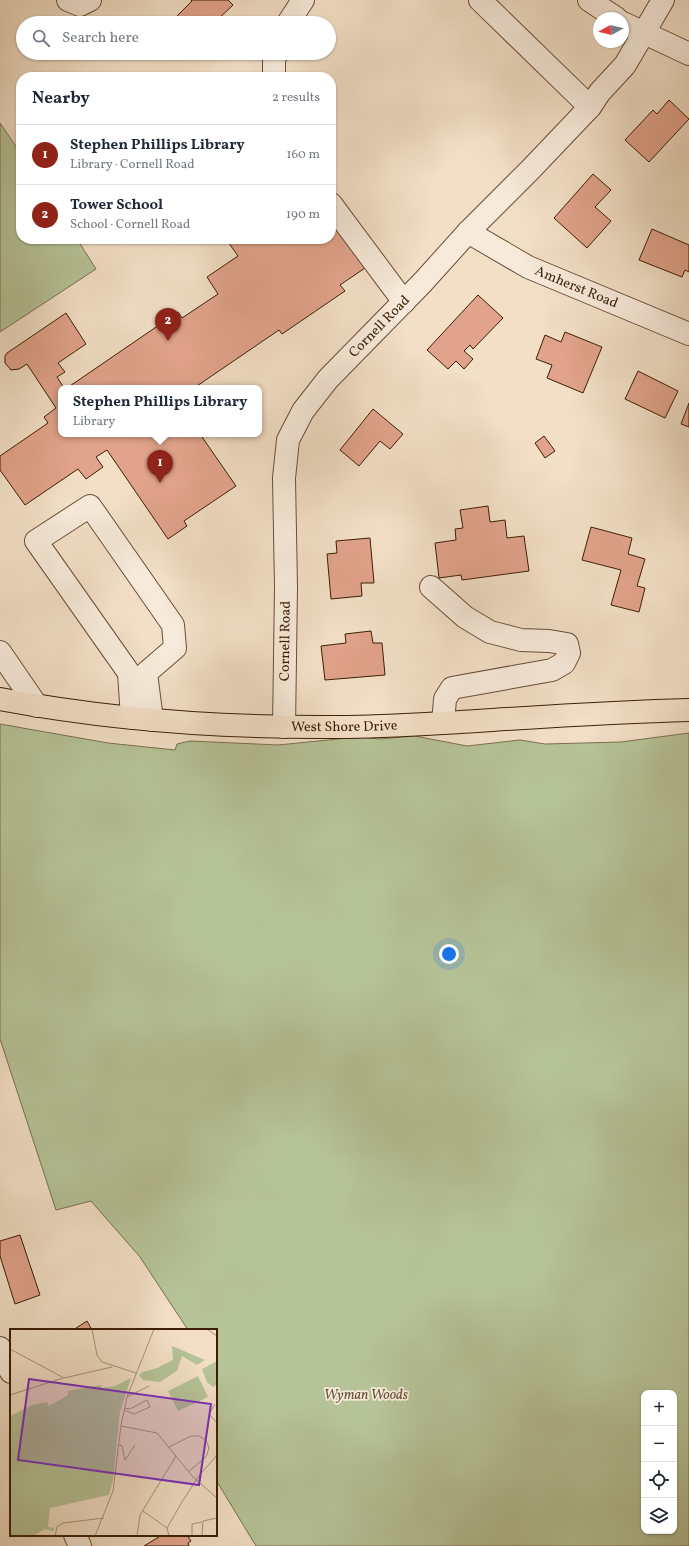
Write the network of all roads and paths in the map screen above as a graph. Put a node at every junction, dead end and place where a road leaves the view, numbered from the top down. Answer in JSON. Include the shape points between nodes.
{"nodes":[{"id":1,"x":68,"y":0,"type":"edge"},
{"id":2,"x":90,"y":0,"type":"edge"},
{"id":3,"x":303,"y":0,"type":"edge"},
{"id":4,"x":480,"y":0,"type":"edge"},
{"id":5,"x":589,"y":0,"type":"edge"},
{"id":6,"x":663,"y":0,"type":"edge"},
{"id":7,"x":607,"y":12,"type":"edge"},
{"id":8,"x":293,"y":16,"type":"edge"},
{"id":9,"x":629,"y":26,"type":"edge"},
{"id":10,"x":644,"y":33,"type":"junction"},
{"id":11,"x":689,"y":54,"type":"edge"},
{"id":12,"x":274,"y":60,"type":"edge"},
{"id":13,"x":274,"y":72,"type":"edge"},
{"id":14,"x":590,"y":107,"type":"junction"},
{"id":15,"x":336,"y":211,"type":"edge"},
{"id":16,"x":468,"y":232,"type":"junction"},
{"id":17,"x":404,"y":302,"type":"junction"},
{"id":18,"x":689,"y":334,"type":"edge"},
{"id":19,"x":431,"y":587,"type":"dead end"},
{"id":20,"x":0,"y":652,"type":"edge"},
{"id":21,"x":0,"y":699,"type":"edge"},
{"id":22,"x":37,"y":706,"type":"junction"},
{"id":23,"x":689,"y":710,"type":"edge"},
{"id":24,"x":142,"y":719,"type":"junction"},
{"id":25,"x":443,"y":723,"type":"junction"},
{"id":26,"x":284,"y":727,"type":"junction"},
{"id":27,"x":0,"y":1348,"type":"edge"},
{"id":28,"x":10,"y":1370,"type":"edge"},
{"id":29,"x":75,"y":1536,"type":"edge"},
{"id":30,"x":80,"y":1546,"type":"edge"}],
"edges":[{"from":1,"to":2,"type":"street","via":[[80,5]]},
{"from":3,"to":8,"type":"street"},
{"from":4,"to":14,"type":"street"},
{"from":5,"to":7,"type":"street"},
{"from":6,"to":10,"type":"street","name":"Cornell Road"},
{"from":9,"to":10,"type":"street"},
{"from":10,"to":11,"type":"street"},
{"from":10,"to":14,"type":"street","name":"Cornell Road","via":[[624,65]]},
{"from":12,"to":13,"type":"street"},
{"from":14,"to":16,"type":"street","name":"Cornell Road"},
{"from":15,"to":17,"type":"street"},
{"from":16,"to":17,"type":"street","name":"Cornell Road"},
{"from":16,"to":18,"type":"street","name":"Amherst Road","via":[[528,267]]},
{"from":17,"to":26,"type":"street","name":"Cornell Road","via":[[328,379],[303,411],[288,440],[284,478]]},
{"from":19,"to":25,"type":"street","via":[[465,617],[490,632],[521,640],[567,644],[569,653],[564,663],[552,670],[452,688],[445,699]]},
{"from":20,"to":22,"type":"street"},
{"from":21,"to":22,"type":"main road","name":"West Shore Drive"},
{"from":22,"to":24,"type":"main road","name":"West Shore Drive"},
{"from":23,"to":25,"type":"main road","name":"West Shore Drive"},
{"from":24,"to":24,"type":"street","via":[[146,673],[175,648],[173,625],[90,506],[36,541],[129,673]]},
{"from":24,"to":26,"type":"main road","name":"West Shore Drive","via":[[230,726]]},
{"from":25,"to":26,"type":"main road","name":"West Shore Drive"},
{"from":27,"to":28,"type":"street"},
{"from":29,"to":30,"type":"street"}]}
